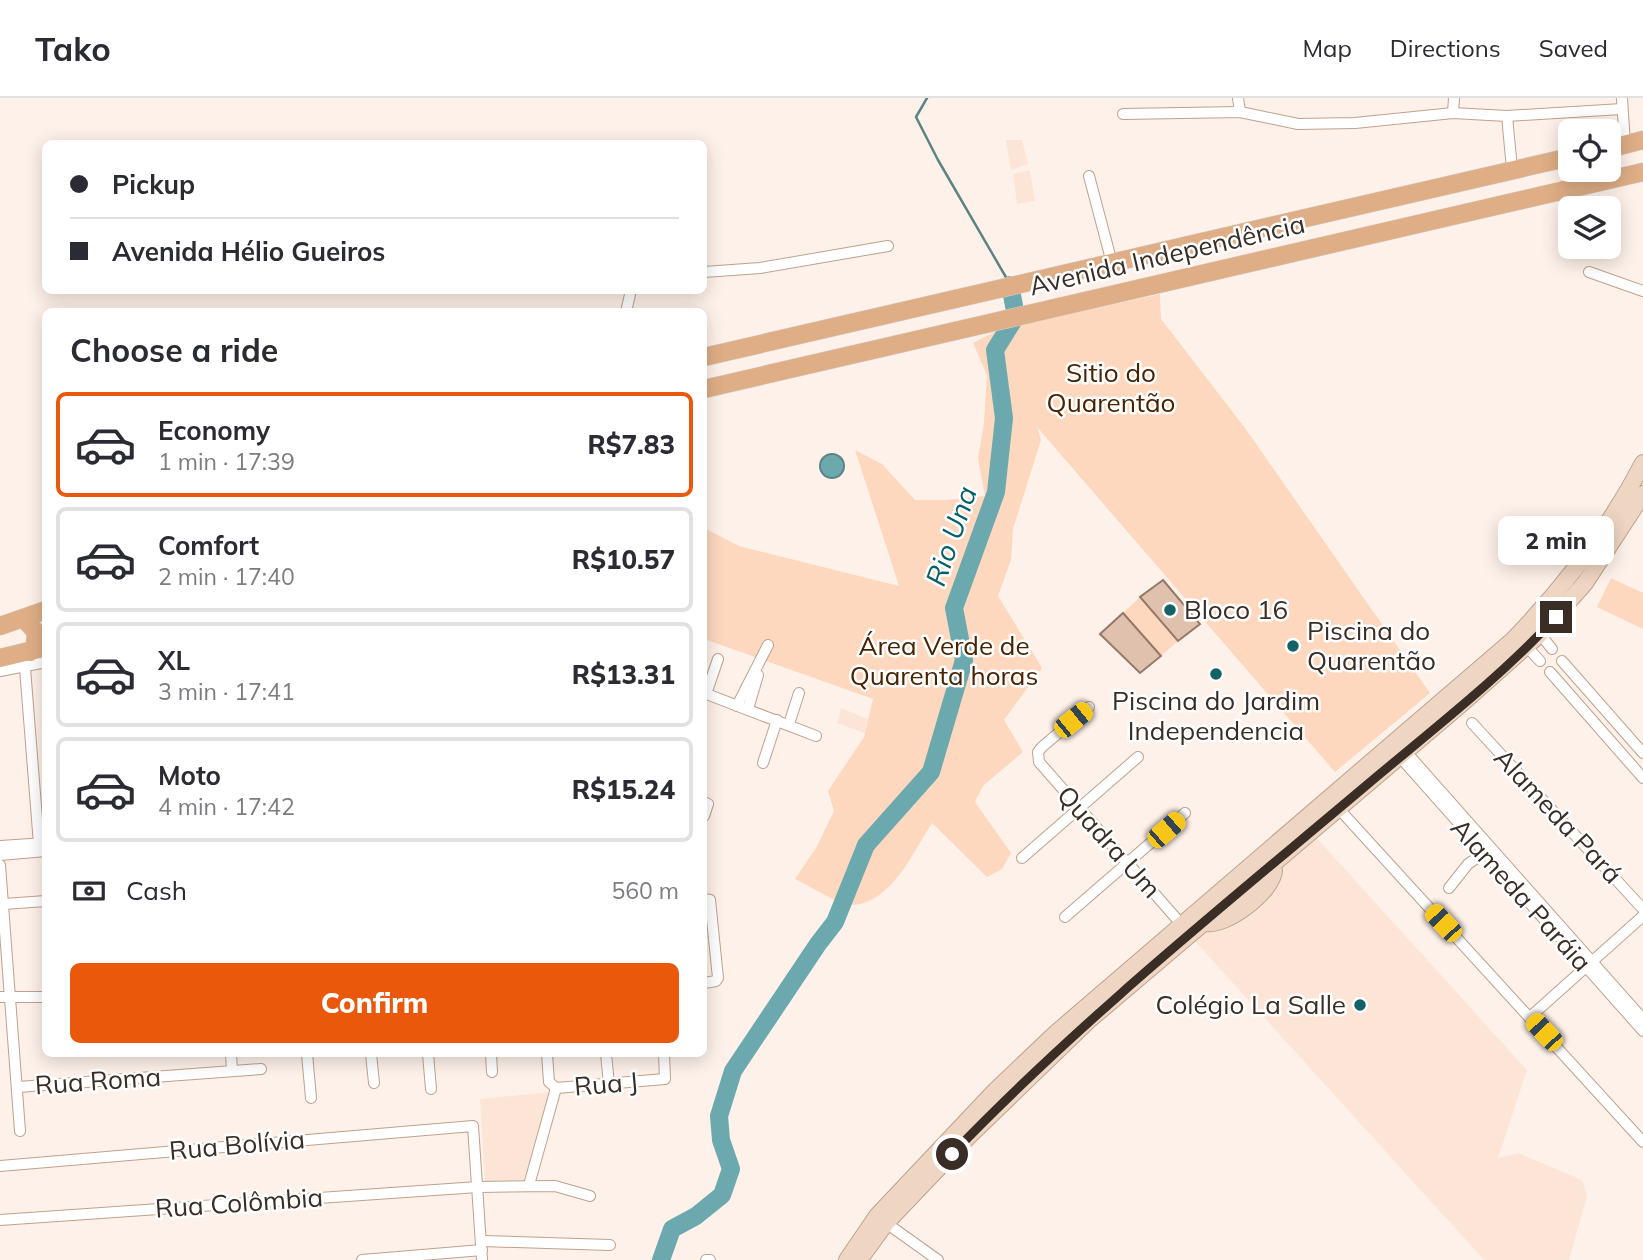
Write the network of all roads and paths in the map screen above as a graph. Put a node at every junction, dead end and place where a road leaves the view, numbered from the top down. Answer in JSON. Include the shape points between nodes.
{"nodes":[{"id":1,"x":1238,"y":98,"type":"edge"},
{"id":2,"x":1454,"y":98,"type":"edge"},
{"id":3,"x":1622,"y":104,"type":"edge"},
{"id":4,"x":1240,"y":113,"type":"junction"},
{"id":5,"x":1453,"y":113,"type":"junction"},
{"id":6,"x":1123,"y":114,"type":"dead end"},
{"id":7,"x":1507,"y":116,"type":"junction"},
{"id":8,"x":1643,"y":140,"type":"edge"},
{"id":9,"x":1621,"y":146,"type":"edge"},
{"id":10,"x":1558,"y":159,"type":"edge"},
{"id":11,"x":1512,"y":169,"type":"junction"},
{"id":12,"x":1643,"y":172,"type":"edge"},
{"id":13,"x":1089,"y":176,"type":"dead end"},
{"id":14,"x":888,"y":246,"type":"dead end"},
{"id":15,"x":1112,"y":263,"type":"junction"},
{"id":16,"x":707,"y":272,"type":"edge"},
{"id":17,"x":1589,"y":272,"type":"dead end"},
{"id":18,"x":1643,"y":291,"type":"edge"},
{"id":19,"x":707,"y":356,"type":"edge"},
{"id":20,"x":707,"y":388,"type":"edge"},
{"id":21,"x":1643,"y":463,"type":"edge"},
{"id":22,"x":1643,"y":494,"type":"edge"},
{"id":23,"x":42,"y":612,"type":"edge"},
{"id":24,"x":24,"y":619,"type":"junction"},
{"id":25,"x":0,"y":626,"type":"edge"},
{"id":26,"x":1540,"y":634,"type":"junction"},
{"id":27,"x":768,"y":645,"type":"dead end"},
{"id":28,"x":1527,"y":647,"type":"junction"},
{"id":29,"x":1552,"y":649,"type":"dead end"},
{"id":30,"x":33,"y":656,"type":"edge"},
{"id":31,"x":718,"y":659,"type":"dead end"},
{"id":32,"x":1,"y":661,"type":"edge"},
{"id":33,"x":1540,"y":661,"type":"dead end"},
{"id":34,"x":1562,"y":661,"type":"dead end"},
{"id":35,"x":1550,"y":672,"type":"dead end"},
{"id":36,"x":759,"y":674,"type":"dead end"},
{"id":37,"x":707,"y":689,"type":"edge"},
{"id":38,"x":1586,"y":690,"type":"junction"},
{"id":39,"x":799,"y":693,"type":"dead end"},
{"id":40,"x":707,"y":695,"type":"edge"},
{"id":41,"x":1089,"y":707,"type":"dead end"},
{"id":42,"x":743,"y":708,"type":"junction"},
{"id":43,"x":1584,"y":713,"type":"junction"},
{"id":44,"x":777,"y":720,"type":"junction"},
{"id":45,"x":1472,"y":723,"type":"dead end"},
{"id":46,"x":789,"y":724,"type":"junction"},
{"id":47,"x":816,"y":736,"type":"dead end"},
{"id":48,"x":1643,"y":753,"type":"edge"},
{"id":49,"x":1403,"y":754,"type":"junction"},
{"id":50,"x":1138,"y":757,"type":"dead end"},
{"id":51,"x":763,"y":762,"type":"dead end"},
{"id":52,"x":1643,"y":778,"type":"edge"},
{"id":53,"x":1079,"y":808,"type":"junction"},
{"id":54,"x":1339,"y":809,"type":"junction"},
{"id":55,"x":1185,"y":813,"type":"dead end"},
{"id":56,"x":42,"y":827,"type":"edge"},
{"id":57,"x":0,"y":846,"type":"edge"},
{"id":58,"x":42,"y":846,"type":"edge"},
{"id":59,"x":42,"y":846,"type":"edge"},
{"id":60,"x":1484,"y":853,"type":"junction"},
{"id":61,"x":0,"y":855,"type":"edge"},
{"id":62,"x":1022,"y":858,"type":"dead end"},
{"id":63,"x":1267,"y":860,"type":"junction"},
{"id":64,"x":1128,"y":862,"type":"junction"},
{"id":65,"x":0,"y":865,"type":"edge"},
{"id":66,"x":1449,"y":888,"type":"dead end"},
{"id":67,"x":707,"y":899,"type":"edge"},
{"id":68,"x":42,"y":901,"type":"edge"},
{"id":69,"x":4,"y":904,"type":"junction"},
{"id":70,"x":1643,"y":909,"type":"edge"},
{"id":71,"x":1643,"y":916,"type":"edge"},
{"id":72,"x":1065,"y":917,"type":"dead end"},
{"id":73,"x":1182,"y":925,"type":"junction"},
{"id":74,"x":1588,"y":965,"type":"junction"},
{"id":75,"x":707,"y":982,"type":"edge"},
{"id":76,"x":42,"y":996,"type":"edge"},
{"id":77,"x":5,"y":1001,"type":"edge"},
{"id":78,"x":1623,"y":1003,"type":"junction"},
{"id":79,"x":1531,"y":1017,"type":"junction"},
{"id":80,"x":1643,"y":1019,"type":"edge"},
{"id":81,"x":1643,"y":1031,"type":"edge"},
{"id":82,"x":231,"y":1057,"type":"edge"},
{"id":83,"x":307,"y":1057,"type":"edge"},
{"id":84,"x":371,"y":1057,"type":"edge"},
{"id":85,"x":428,"y":1057,"type":"edge"},
{"id":86,"x":491,"y":1057,"type":"edge"},
{"id":87,"x":547,"y":1057,"type":"edge"},
{"id":88,"x":606,"y":1057,"type":"edge"},
{"id":89,"x":664,"y":1057,"type":"edge"},
{"id":90,"x":261,"y":1069,"type":"dead end"},
{"id":91,"x":232,"y":1071,"type":"junction"},
{"id":92,"x":492,"y":1072,"type":"dead end"},
{"id":93,"x":374,"y":1083,"type":"dead end"},
{"id":94,"x":609,"y":1084,"type":"junction"},
{"id":95,"x":552,"y":1085,"type":"junction"},
{"id":96,"x":18,"y":1087,"type":"junction"},
{"id":97,"x":431,"y":1089,"type":"dead end"},
{"id":98,"x":311,"y":1098,"type":"dead end"},
{"id":99,"x":20,"y":1130,"type":"dead end"},
{"id":100,"x":1643,"y":1142,"type":"edge"},
{"id":101,"x":0,"y":1166,"type":"edge"},
{"id":102,"x":529,"y":1185,"type":"junction"},
{"id":103,"x":478,"y":1186,"type":"junction"},
{"id":104,"x":590,"y":1196,"type":"dead end"},
{"id":105,"x":0,"y":1220,"type":"edge"},
{"id":106,"x":886,"y":1223,"type":"junction"},
{"id":107,"x":610,"y":1245,"type":"dead end"},
{"id":108,"x":482,"y":1250,"type":"edge"},
{"id":109,"x":362,"y":1260,"type":"edge"},
{"id":110,"x":846,"y":1260,"type":"edge"},
{"id":111,"x":859,"y":1260,"type":"edge"},
{"id":112,"x":938,"y":1260,"type":"edge"}],
"edges":[{"from":1,"to":4,"type":"street"},
{"from":2,"to":5,"type":"street"},
{"from":3,"to":7,"type":"street"},
{"from":4,"to":5,"type":"street","via":[[1298,124]]},
{"from":4,"to":6,"type":"street"},
{"from":5,"to":7,"type":"street"},
{"from":7,"to":11,"type":"street"},
{"from":8,"to":9,"type":"main road"},
{"from":10,"to":11,"type":"main road","name":"Avenida Independência"},
{"from":11,"to":15,"type":"main road","name":"Avenida Independência"},
{"from":12,"to":20,"type":"main road","name":"Avenida Independência"},
{"from":13,"to":15,"type":"street"},
{"from":14,"to":16,"type":"street","via":[[760,268]]},
{"from":15,"to":19,"type":"main road","name":"Avenida Independência"},
{"from":17,"to":18,"type":"street"},
{"from":21,"to":63,"type":"main road","via":[[1583,558],[1529,624]]},
{"from":22,"to":26,"type":"main road","via":[[1584,583]]},
{"from":23,"to":24,"type":"main road"},
{"from":24,"to":25,"type":"main road"},
{"from":24,"to":30,"type":"main road","via":[[36,632]]},
{"from":26,"to":28,"type":"main road"},
{"from":26,"to":29,"type":"street"},
{"from":27,"to":42,"type":"street"},
{"from":28,"to":33,"type":"street"},
{"from":28,"to":49,"type":"main road"},
{"from":30,"to":32,"type":"main road"},
{"from":30,"to":56,"type":"street"},
{"from":31,"to":37,"type":"street"},
{"from":34,"to":38,"type":"street"},
{"from":35,"to":43,"type":"street"},
{"from":36,"to":42,"type":"street"},
{"from":38,"to":43,"type":"street"},
{"from":38,"to":48,"type":"street"},
{"from":39,"to":46,"type":"street"},
{"from":40,"to":42,"type":"street"},
{"from":41,"to":53,"type":"street","name":"Quadra Um","via":[[1042,747],[1037,758]]},
{"from":42,"to":44,"type":"street"},
{"from":43,"to":52,"type":"street"},
{"from":44,"to":46,"type":"street"},
{"from":44,"to":51,"type":"street"},
{"from":45,"to":70,"type":"street","name":"Alameda Pará"},
{"from":46,"to":47,"type":"street"},
{"from":49,"to":54,"type":"main road"},
{"from":49,"to":60,"type":"street","name":"Alameda Paráia"},
{"from":49,"to":74,"type":"street"},
{"from":50,"to":53,"type":"street"},
{"from":53,"to":62,"type":"street"},
{"from":53,"to":64,"type":"street","name":"Quadra Um"},
{"from":54,"to":63,"type":"main road"},
{"from":54,"to":79,"type":"street"},
{"from":55,"to":64,"type":"street"},
{"from":57,"to":58,"type":"street"},
{"from":59,"to":61,"type":"street"},
{"from":60,"to":66,"type":"street","via":[[1468,863]]},
{"from":60,"to":74,"type":"street","name":"Alameda Paráia"},
{"from":63,"to":73,"type":"main road"},
{"from":63,"to":106,"type":"main road","via":[[1275,871],[1272,880],[1251,902],[1220,923],[1205,923],[1071,1037]]},
{"from":64,"to":72,"type":"street"},
{"from":64,"to":73,"type":"street","name":"Quadra Um"},
{"from":65,"to":69,"type":"street"},
{"from":67,"to":75,"type":"street","via":[[718,978]]},
{"from":68,"to":69,"type":"street"},
{"from":69,"to":77,"type":"street"},
{"from":71,"to":74,"type":"street"},
{"from":73,"to":110,"type":"main road","via":[[995,1091],[877,1216]]},
{"from":74,"to":78,"type":"street"},
{"from":74,"to":79,"type":"street"},
{"from":76,"to":77,"type":"street"},
{"from":77,"to":96,"type":"street"},
{"from":78,"to":80,"type":"street"},
{"from":78,"to":81,"type":"street"},
{"from":79,"to":100,"type":"street"},
{"from":82,"to":91,"type":"street"},
{"from":83,"to":98,"type":"street"},
{"from":84,"to":93,"type":"street"},
{"from":85,"to":97,"type":"street"},
{"from":86,"to":92,"type":"street"},
{"from":87,"to":95,"type":"street"},
{"from":88,"to":94,"type":"street"},
{"from":89,"to":94,"type":"street","name":"Rua J","via":[[665,1079]]},
{"from":90,"to":91,"type":"street","name":"Rua Roma"},
{"from":91,"to":96,"type":"street","name":"Rua Roma"},
{"from":94,"to":95,"type":"street","name":"Rua J"},
{"from":95,"to":102,"type":"street"},
{"from":96,"to":99,"type":"street"},
{"from":101,"to":103,"type":"street","name":"Rua Bolívia","via":[[473,1126]]},
{"from":102,"to":103,"type":"street","name":"Rua Colômbia"},
{"from":102,"to":104,"type":"street","name":"Rua Colômbia","via":[[555,1186]]},
{"from":103,"to":105,"type":"street","name":"Rua Colômbia"},
{"from":103,"to":108,"type":"street"},
{"from":106,"to":111,"type":"main road"},
{"from":106,"to":112,"type":"street"},
{"from":107,"to":108,"type":"street"},
{"from":108,"to":109,"type":"street"}]}
